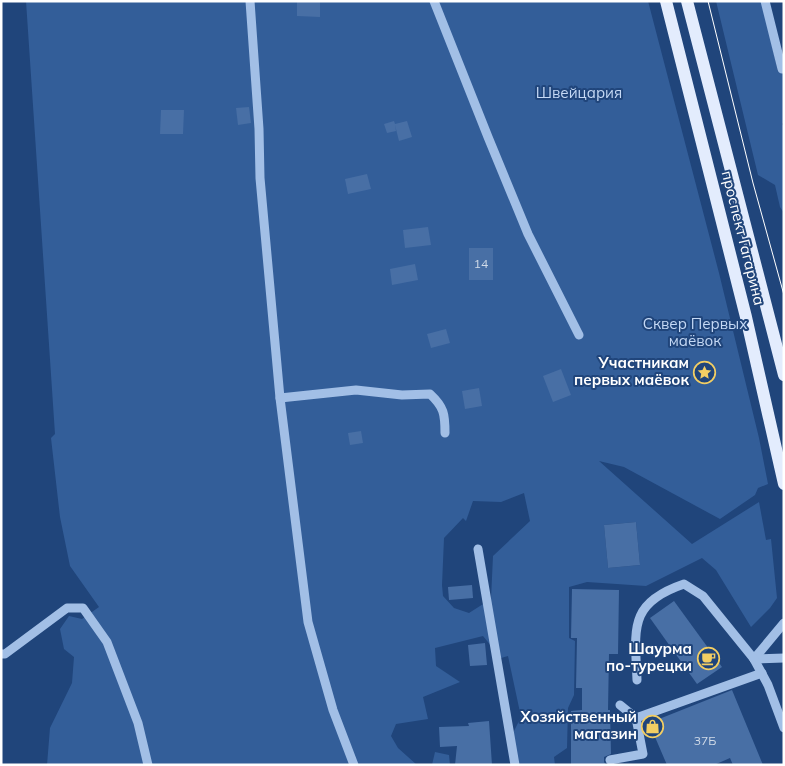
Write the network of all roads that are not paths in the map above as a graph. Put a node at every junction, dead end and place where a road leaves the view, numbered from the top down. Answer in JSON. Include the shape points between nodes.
{"nodes":[{"id":1,"x":250,"y":1,"type":"edge"},
{"id":2,"x":434,"y":1,"type":"edge"},
{"id":3,"x":666,"y":1,"type":"edge"},
{"id":4,"x":687,"y":1,"type":"edge"},
{"id":5,"x":765,"y":1,"type":"edge"},
{"id":6,"x":784,"y":69,"type":"edge"},
{"id":7,"x":579,"y":335,"type":"dead end"},
{"id":8,"x":784,"y":375,"type":"edge"},
{"id":9,"x":280,"y":398,"type":"junction"},
{"id":10,"x":445,"y":433,"type":"dead end"},
{"id":11,"x":784,"y":484,"type":"edge"},
{"id":12,"x":478,"y":549,"type":"dead end"},
{"id":13,"x":784,"y":623,"type":"edge"},
{"id":14,"x":1,"y":654,"type":"edge"},
{"id":15,"x":784,"y":658,"type":"edge"},
{"id":16,"x":754,"y":659,"type":"junction"},
{"id":17,"x":762,"y":673,"type":"junction"},
{"id":18,"x":637,"y":680,"type":"dead end"},
{"id":19,"x":620,"y":705,"type":"dead end"},
{"id":20,"x":636,"y":718,"type":"junction"},
{"id":21,"x":784,"y":728,"type":"edge"},
{"id":22,"x":610,"y":760,"type":"dead end"},
{"id":23,"x":148,"y":765,"type":"edge"},
{"id":24,"x":354,"y":765,"type":"edge"},
{"id":25,"x":515,"y":765,"type":"edge"}],
"edges":[{"from":1,"to":9,"type":"lane","via":[[260,178]]},
{"from":2,"to":7,"type":"lane","via":[[528,234]]},
{"from":3,"to":11,"type":"main road","name":"проспект Гагарина","via":[[746,317]]},
{"from":4,"to":8,"type":"main road","name":"проспект Гагарина"},
{"from":5,"to":6,"type":"lane"},
{"from":9,"to":10,"type":"lane","via":[[356,390],[402,395],[430,394],[440,404],[445,418]]},
{"from":9,"to":24,"type":"lane","via":[[308,622],[333,710]]},
{"from":12,"to":25,"type":"lane"},
{"from":13,"to":16,"type":"lane"},
{"from":14,"to":23,"type":"lane","via":[[68,608],[84,608],[107,642],[138,723]]},
{"from":15,"to":16,"type":"lane"},
{"from":16,"to":17,"type":"lane"},
{"from":16,"to":18,"type":"lane","via":[[703,596],[684,584],[665,590],[645,606],[637,622]]},
{"from":17,"to":20,"type":"lane"},
{"from":17,"to":21,"type":"lane"},
{"from":19,"to":20,"type":"lane"},
{"from":20,"to":22,"type":"lane","via":[[643,754]]}]}
